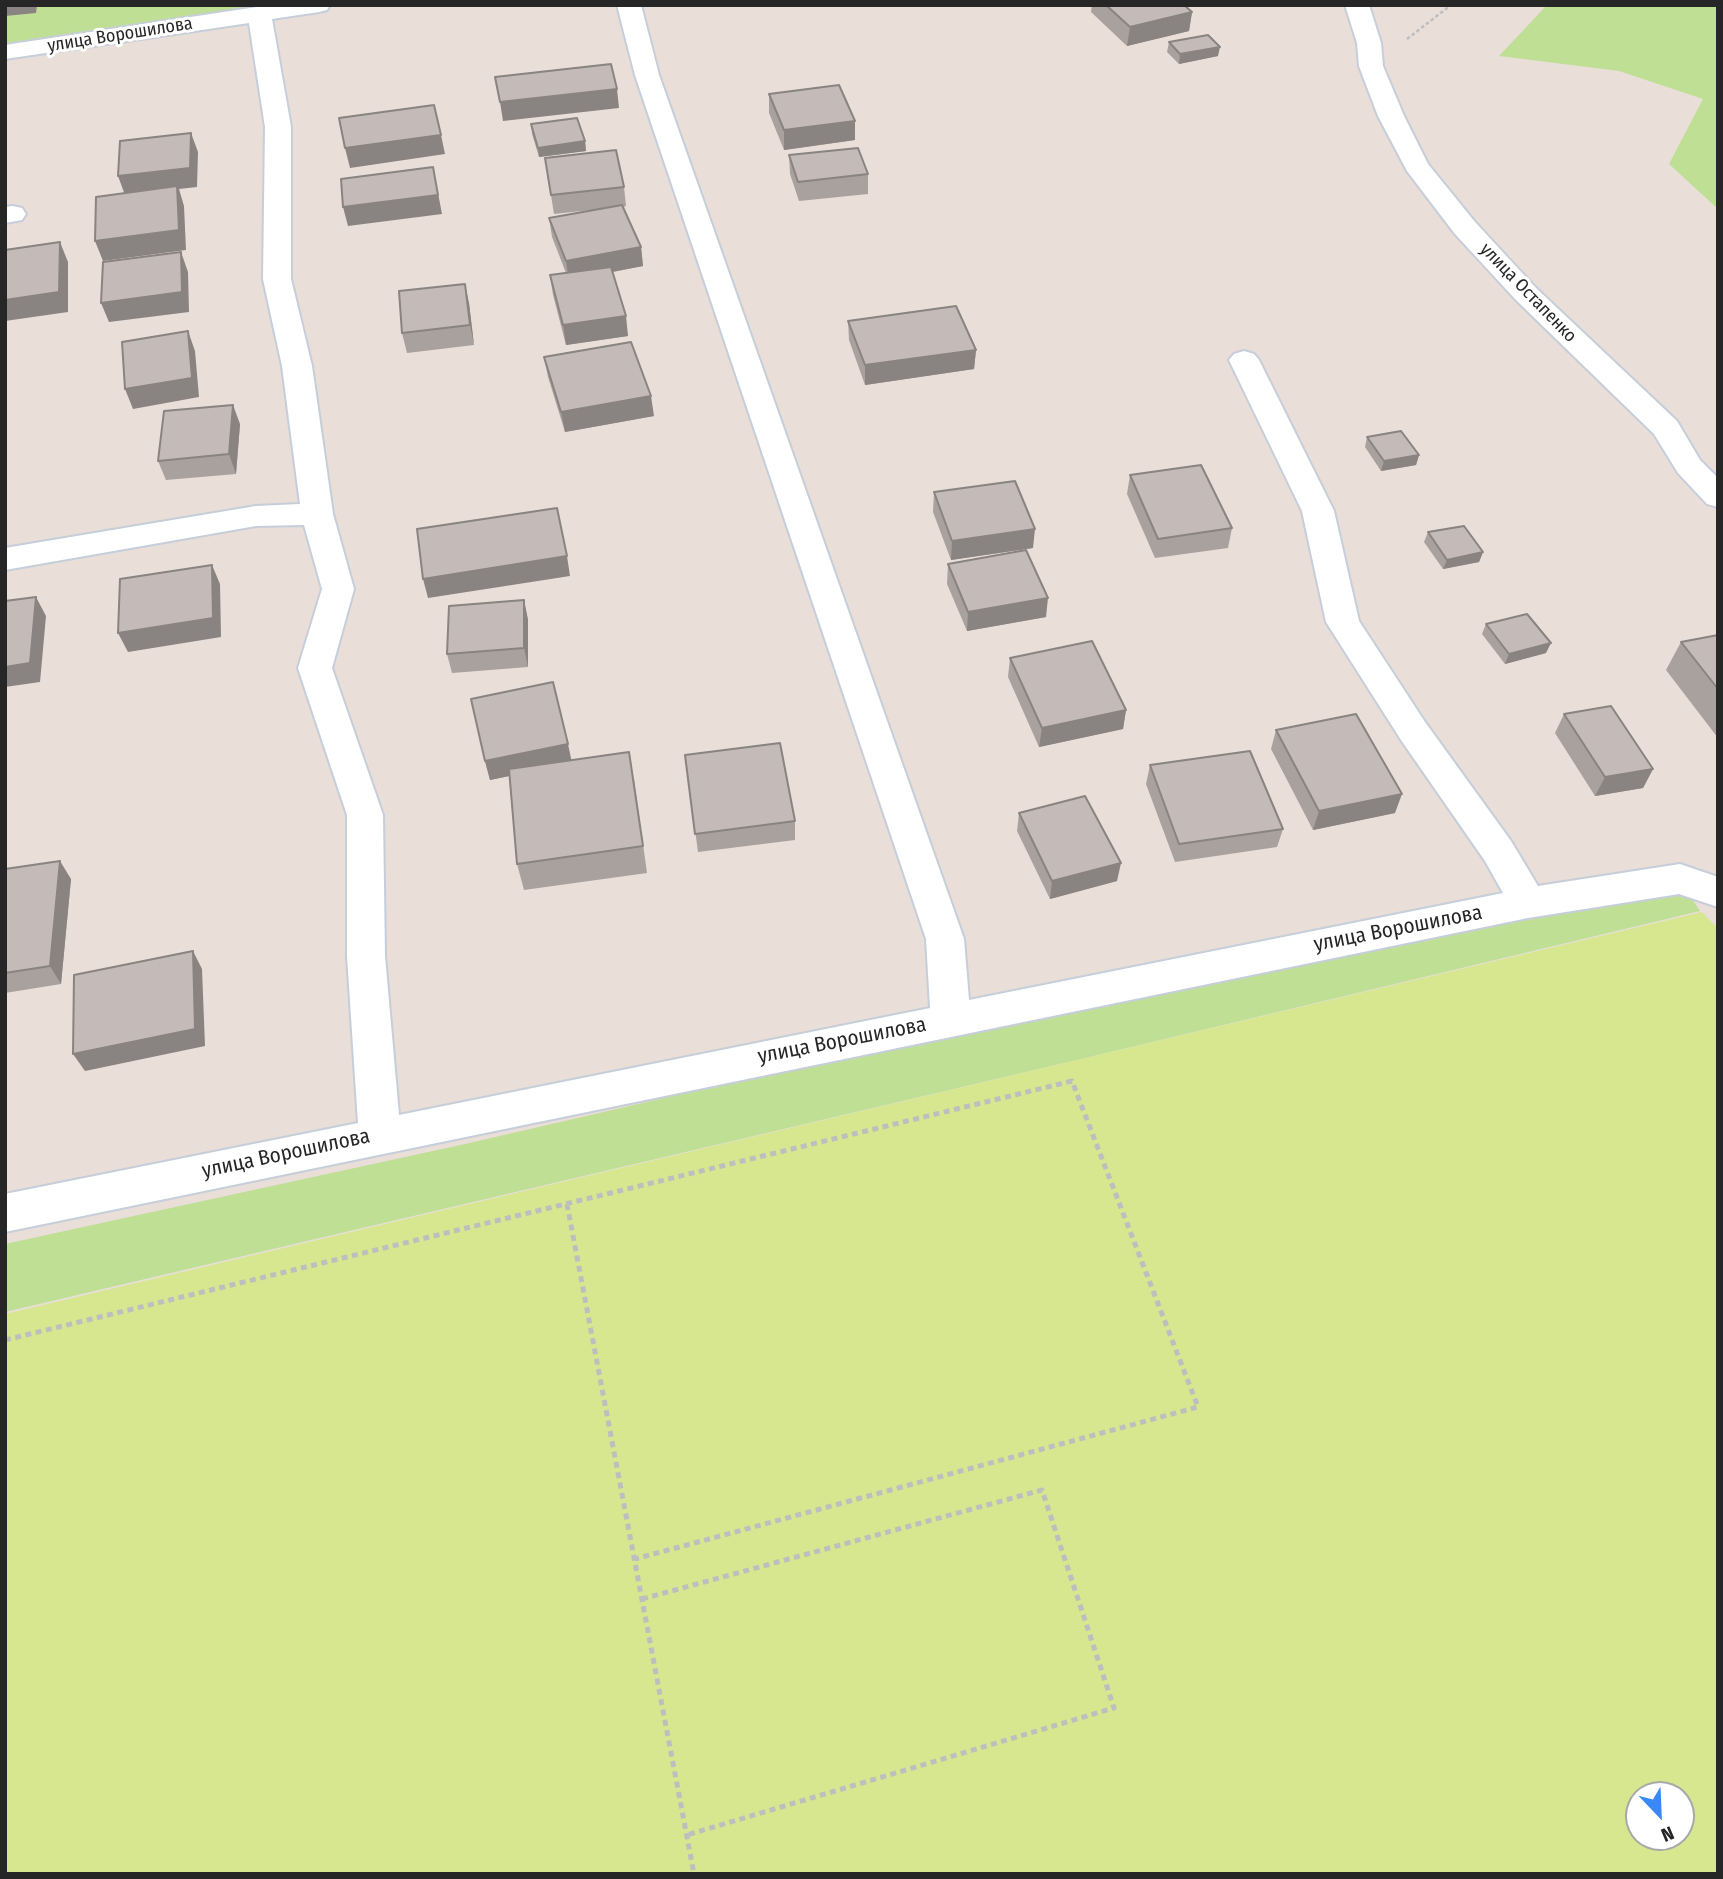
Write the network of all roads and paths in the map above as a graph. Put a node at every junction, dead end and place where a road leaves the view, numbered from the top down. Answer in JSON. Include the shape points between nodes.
{"nodes":[{"id":1,"x":319,"y":5,"type":"edge"},
{"id":2,"x":629,"y":5,"type":"edge"},
{"id":3,"x":1357,"y":5,"type":"edge"},
{"id":4,"x":1451,"y":5,"type":"edge"},
{"id":5,"x":259,"y":14,"type":"junction"},
{"id":6,"x":5,"y":52,"type":"edge"},
{"id":7,"x":1371,"y":66,"type":"junction"},
{"id":8,"x":1244,"y":360,"type":"dead end"},
{"id":9,"x":1718,"y":497,"type":"edge"},
{"id":10,"x":317,"y":514,"type":"junction"},
{"id":11,"x":5,"y":559,"type":"edge"},
{"id":12,"x":1718,"y":892,"type":"edge"},
{"id":13,"x":1528,"y":903,"type":"junction"},
{"id":14,"x":951,"y":1019,"type":"junction"},
{"id":15,"x":380,"y":1135,"type":"junction"},
{"id":16,"x":566,"y":1204,"type":"junction"},
{"id":17,"x":5,"y":1213,"type":"edge"},
{"id":18,"x":5,"y":1340,"type":"edge"},
{"id":19,"x":635,"y":1559,"type":"junction"},
{"id":20,"x":642,"y":1599,"type":"junction"},
{"id":21,"x":687,"y":1835,"type":"junction"},
{"id":22,"x":694,"y":1874,"type":"edge"}],
"edges":[{"from":1,"to":5,"type":"street","name":"улица Ворошилова"},
{"from":2,"to":14,"type":"street","via":[[647,75],[945,939]]},
{"from":3,"to":7,"type":"street","name":"улица Остапенко"},
{"from":4,"to":7,"type":"path"},
{"from":5,"to":6,"type":"street","name":"улица Ворошилова"},
{"from":5,"to":10,"type":"street","via":[[278,127],[277,279],[297,366]]},
{"from":7,"to":9,"type":"street","name":"улица Остапенко","via":[[1416,166],[1465,228],[1525,294],[1666,428],[1689,466]]},
{"from":8,"to":13,"type":"street","via":[[1318,511],[1343,622],[1498,850]]},
{"from":10,"to":11,"type":"street","via":[[256,516]]},
{"from":10,"to":15,"type":"street","via":[[338,589],[315,668],[365,815],[366,956]]},
{"from":12,"to":13,"type":"street","name":"улица Ворошилова","via":[[1680,879]]},
{"from":13,"to":14,"type":"street","name":"улица Ворошилова"},
{"from":14,"to":15,"type":"street","name":"улица Ворошилова"},
{"from":15,"to":17,"type":"street","name":"улица Ворошилова"},
{"from":16,"to":18,"type":"path"},
{"from":16,"to":19,"type":"path"},
{"from":16,"to":19,"type":"path","via":[[1072,1081],[1198,1407]]},
{"from":19,"to":20,"type":"path"},
{"from":20,"to":21,"type":"path"},
{"from":20,"to":21,"type":"path","via":[[1042,1490],[1114,1708]]},
{"from":21,"to":22,"type":"path"}]}
